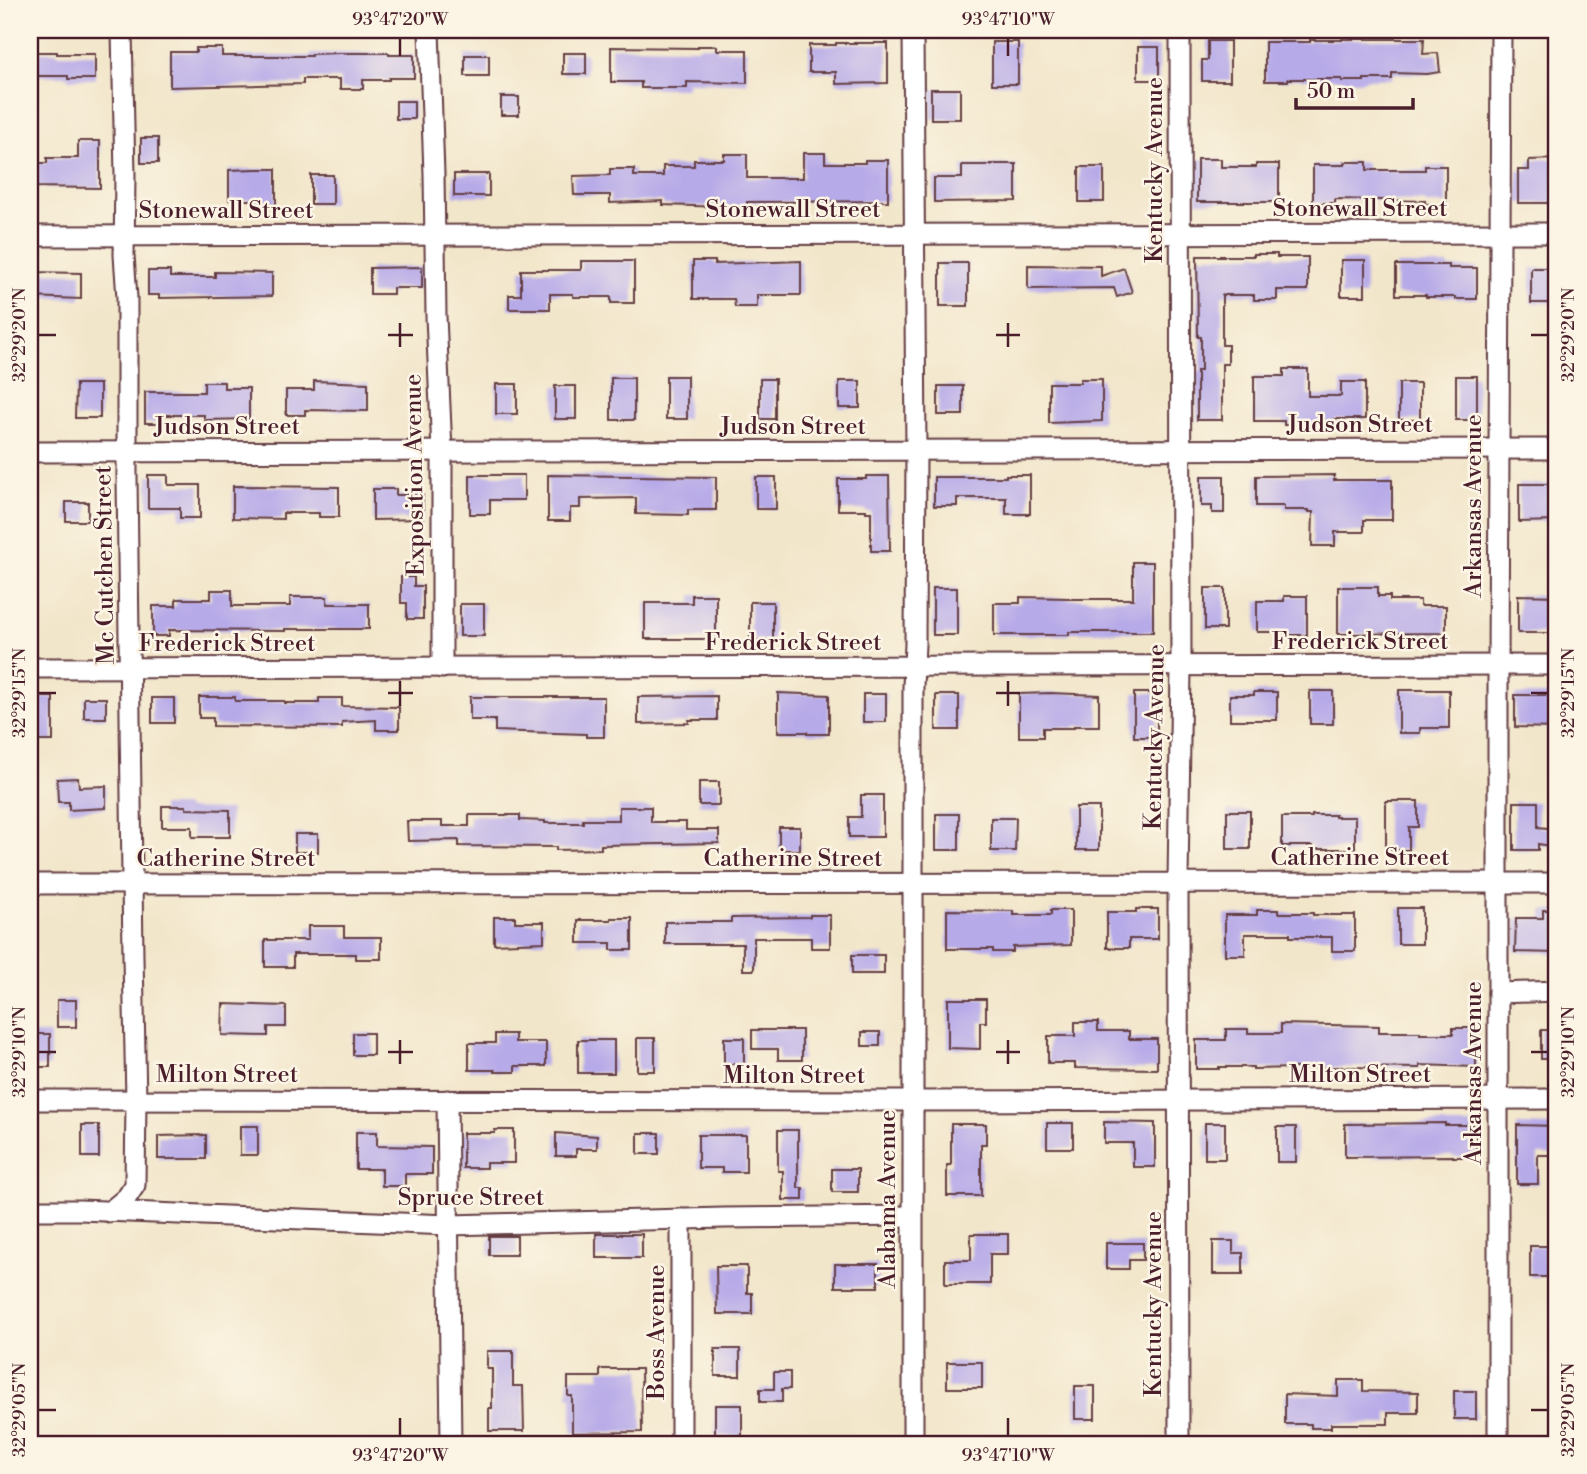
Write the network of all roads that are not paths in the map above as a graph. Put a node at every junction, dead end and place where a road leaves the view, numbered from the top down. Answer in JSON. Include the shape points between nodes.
{"nodes":[{"id":1,"x":122,"y":30,"type":"edge"},
{"id":2,"x":429,"y":30,"type":"edge"},
{"id":3,"x":913,"y":30,"type":"edge"},
{"id":4,"x":1180,"y":30,"type":"edge"},
{"id":5,"x":1501,"y":30,"type":"edge"},
{"id":6,"x":1500,"y":233,"type":"junction"},
{"id":7,"x":1557,"y":233,"type":"edge"},
{"id":8,"x":915,"y":234,"type":"junction"},
{"id":9,"x":1180,"y":234,"type":"junction"},
{"id":10,"x":435,"y":235,"type":"junction"},
{"id":11,"x":30,"y":236,"type":"edge"},
{"id":12,"x":124,"y":236,"type":"junction"},
{"id":13,"x":1499,"y":449,"type":"junction"},
{"id":14,"x":1557,"y":449,"type":"edge"},
{"id":15,"x":1181,"y":450,"type":"junction"},
{"id":16,"x":916,"y":451,"type":"junction"},
{"id":17,"x":30,"y":452,"type":"edge"},
{"id":18,"x":128,"y":452,"type":"junction"},
{"id":19,"x":442,"y":452,"type":"junction"},
{"id":20,"x":1498,"y":665,"type":"junction"},
{"id":21,"x":1557,"y":665,"type":"edge"},
{"id":22,"x":914,"y":667,"type":"junction"},
{"id":23,"x":1181,"y":667,"type":"junction"},
{"id":24,"x":30,"y":668,"type":"edge"},
{"id":25,"x":130,"y":668,"type":"junction"},
{"id":26,"x":442,"y":668,"type":"junction"},
{"id":27,"x":913,"y":883,"type":"junction"},
{"id":28,"x":1178,"y":883,"type":"junction"},
{"id":29,"x":1498,"y":883,"type":"junction"},
{"id":30,"x":1557,"y":883,"type":"edge"},
{"id":31,"x":30,"y":884,"type":"edge"},
{"id":32,"x":133,"y":884,"type":"junction"},
{"id":33,"x":1557,"y":991,"type":"edge"},
{"id":34,"x":1498,"y":993,"type":"junction"},
{"id":35,"x":1498,"y":1099,"type":"junction"},
{"id":36,"x":1557,"y":1099,"type":"edge"},
{"id":37,"x":30,"y":1100,"type":"edge"},
{"id":38,"x":136,"y":1100,"type":"junction"},
{"id":39,"x":447,"y":1100,"type":"junction"},
{"id":40,"x":1178,"y":1100,"type":"junction"},
{"id":41,"x":913,"y":1101,"type":"junction"},
{"id":42,"x":30,"y":1210,"type":"edge"},
{"id":43,"x":109,"y":1212,"type":"junction"},
{"id":44,"x":912,"y":1216,"type":"junction"},
{"id":45,"x":681,"y":1219,"type":"junction"},
{"id":46,"x":449,"y":1225,"type":"junction"},
{"id":47,"x":451,"y":1444,"type":"edge"},
{"id":48,"x":681,"y":1444,"type":"edge"},
{"id":49,"x":913,"y":1444,"type":"edge"},
{"id":50,"x":1179,"y":1444,"type":"edge"},
{"id":51,"x":1498,"y":1444,"type":"edge"}],
"edges":[{"from":1,"to":12,"type":"street","name":"Mc Cutchen Street"},
{"from":2,"to":10,"type":"street","name":"Exposition Avenue"},
{"from":3,"to":8,"type":"street","name":"Alabama Avenue"},
{"from":4,"to":9,"type":"street","name":"Kentucky Avenue"},
{"from":5,"to":6,"type":"street","name":"Arkansas Avenue"},
{"from":6,"to":7,"type":"street","name":"Stonewall Street"},
{"from":6,"to":9,"type":"street","name":"Stonewall Street"},
{"from":6,"to":13,"type":"street","name":"Arkansas Avenue"},
{"from":8,"to":9,"type":"street","name":"Stonewall Street"},
{"from":8,"to":10,"type":"street","name":"Stonewall Street"},
{"from":8,"to":16,"type":"street","name":"Alabama Avenue"},
{"from":9,"to":15,"type":"street","name":"Kentucky Avenue"},
{"from":10,"to":12,"type":"street","name":"Stonewall Street"},
{"from":10,"to":19,"type":"street","name":"Exposition Avenue"},
{"from":11,"to":12,"type":"street","name":"Stonewall Street"},
{"from":12,"to":18,"type":"street","name":"Mc Cutchen Street"},
{"from":13,"to":14,"type":"street","name":"Judson Street"},
{"from":13,"to":15,"type":"street","name":"Judson Street"},
{"from":13,"to":20,"type":"street","name":"Arkansas Avenue"},
{"from":15,"to":16,"type":"street","name":"Judson Street"},
{"from":15,"to":23,"type":"street","name":"Kentucky Avenue"},
{"from":16,"to":19,"type":"street","name":"Judson Street"},
{"from":16,"to":22,"type":"street","name":"Alabama Avenue"},
{"from":17,"to":18,"type":"street","name":"Judson Street"},
{"from":18,"to":19,"type":"street","name":"Judson Street"},
{"from":18,"to":25,"type":"street","name":"Mc Cutchen Street"},
{"from":19,"to":26,"type":"street","name":"Exposition Avenue"},
{"from":20,"to":21,"type":"street","name":"Frederick Street"},
{"from":20,"to":23,"type":"street","name":"Frederick Street"},
{"from":20,"to":29,"type":"street","name":"Arkansas Avenue"},
{"from":22,"to":23,"type":"street","name":"Frederick Street"},
{"from":22,"to":26,"type":"street","name":"Frederick Street"},
{"from":22,"to":27,"type":"street","name":"Alabama Avenue"},
{"from":23,"to":28,"type":"street","name":"Kentucky Avenue"},
{"from":24,"to":25,"type":"street","name":"Frederick Street"},
{"from":25,"to":26,"type":"street","name":"Frederick Street"},
{"from":25,"to":32,"type":"street","name":"Mc Cutchen Street"},
{"from":27,"to":28,"type":"street","name":"Catherine Street"},
{"from":27,"to":32,"type":"street","name":"Catherine Street"},
{"from":27,"to":41,"type":"street","name":"Alabama Avenue"},
{"from":28,"to":29,"type":"street","name":"Catherine Street"},
{"from":28,"to":40,"type":"street","name":"Kentucky Avenue"},
{"from":29,"to":30,"type":"street","name":"Catherine Street"},
{"from":29,"to":34,"type":"street","name":"Arkansas Avenue"},
{"from":31,"to":32,"type":"street","name":"Catherine Street"},
{"from":32,"to":38,"type":"street","name":"Mc Cutchen Street"},
{"from":33,"to":34,"type":"street"},
{"from":34,"to":35,"type":"street","name":"Arkansas Avenue"},
{"from":35,"to":36,"type":"street","name":"Milton Street"},
{"from":35,"to":40,"type":"street","name":"Milton Street"},
{"from":35,"to":51,"type":"street","name":"Arkansas Avenue"},
{"from":37,"to":38,"type":"street","name":"Milton Street"},
{"from":38,"to":39,"type":"street","name":"Milton Street"},
{"from":38,"to":43,"type":"street","name":"Mc Cutchen Street","via":[[135,1185]]},
{"from":39,"to":41,"type":"street","name":"Milton Street"},
{"from":39,"to":46,"type":"street"},
{"from":40,"to":41,"type":"street","name":"Milton Street"},
{"from":40,"to":50,"type":"street","name":"Kentucky Avenue"},
{"from":41,"to":44,"type":"street","name":"Alabama Avenue"},
{"from":42,"to":43,"type":"street","name":"Spruce Street"},
{"from":43,"to":46,"type":"street","name":"Spruce Street"},
{"from":44,"to":45,"type":"street","name":"Spruce Street"},
{"from":44,"to":49,"type":"street","name":"Alabama Avenue"},
{"from":45,"to":46,"type":"street","name":"Spruce Street"},
{"from":45,"to":48,"type":"street","name":"Boss Avenue"},
{"from":46,"to":47,"type":"street"}]}
